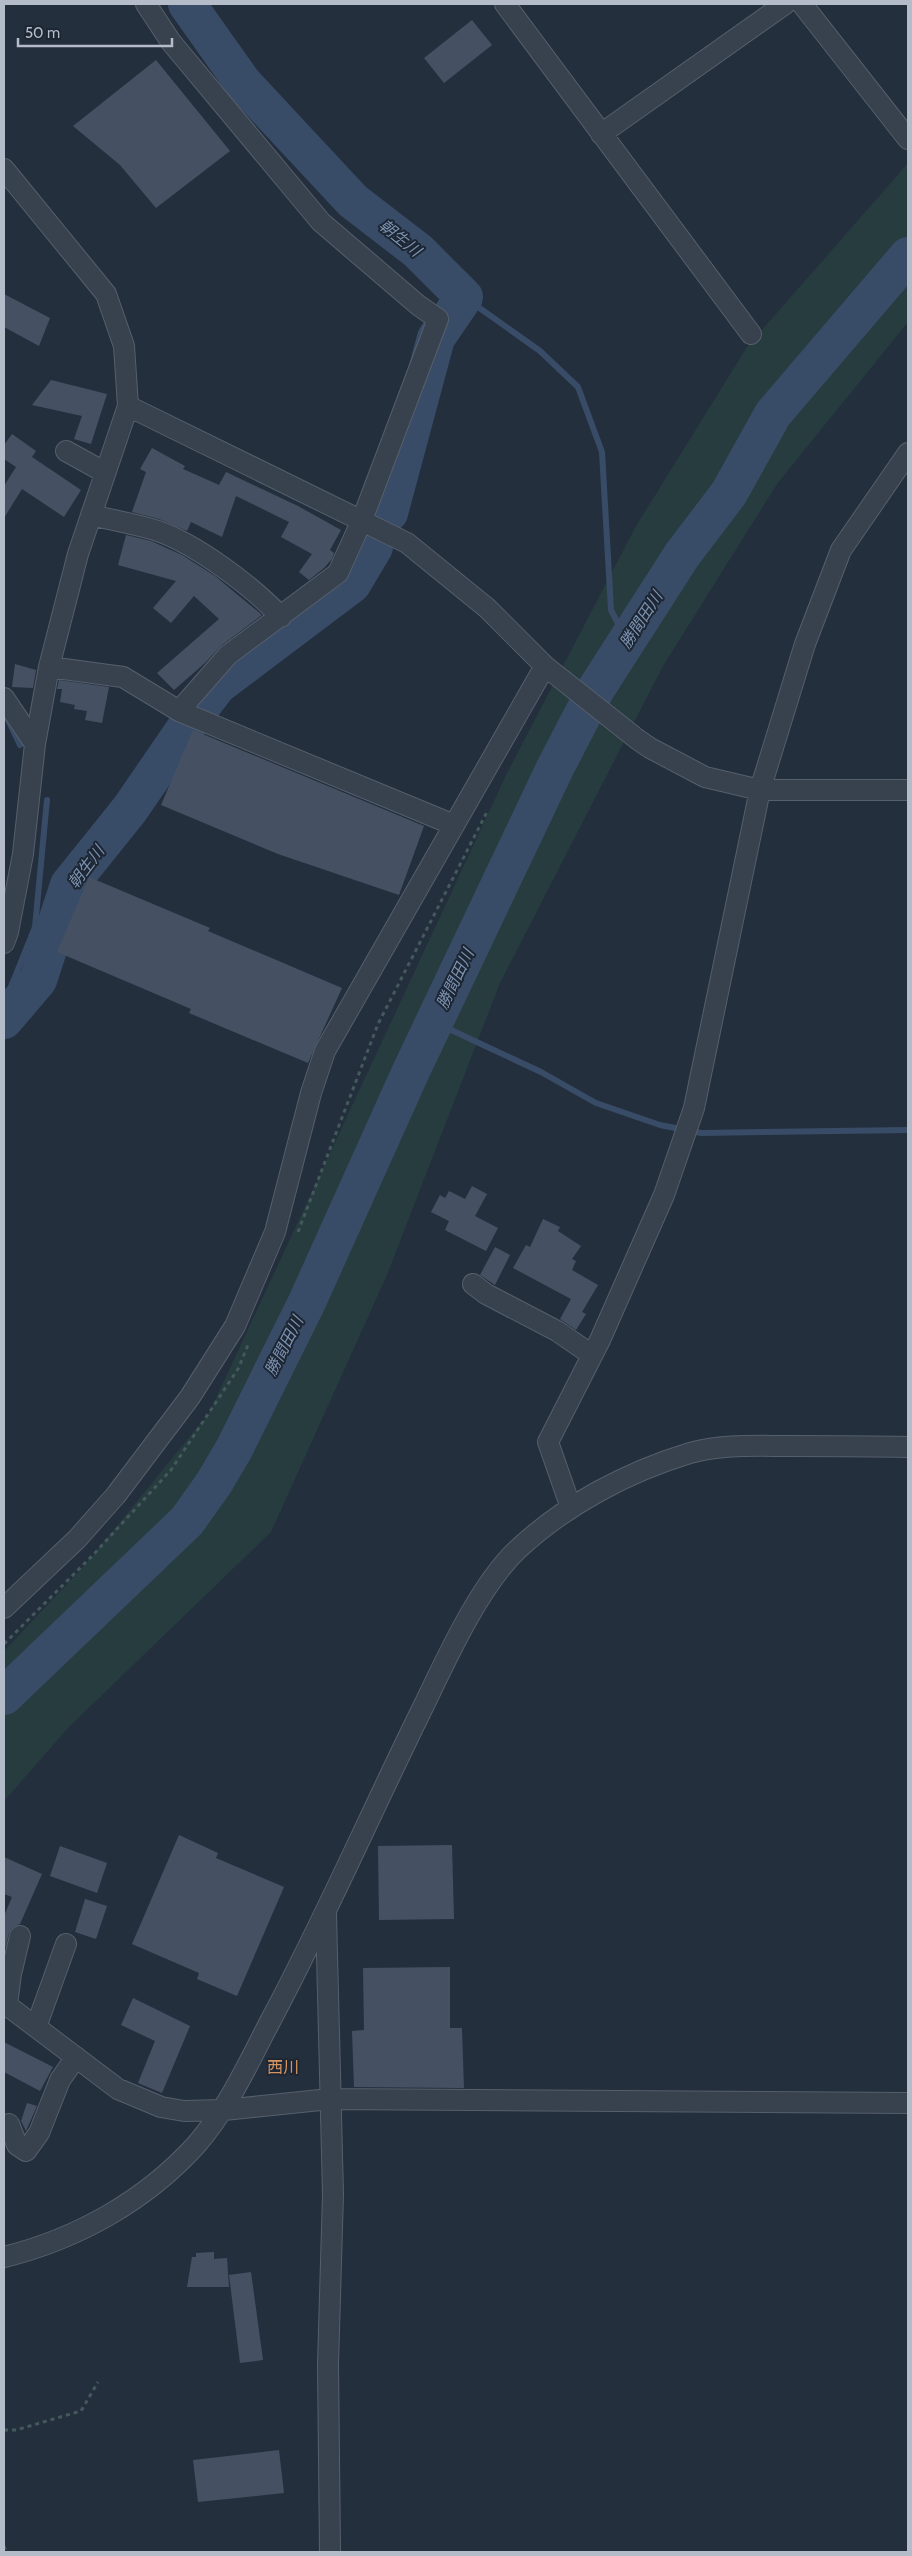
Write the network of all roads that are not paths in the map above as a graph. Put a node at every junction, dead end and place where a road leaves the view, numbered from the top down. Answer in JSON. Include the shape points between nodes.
{"nodes":[{"id":1,"x":146,"y":4,"type":"edge"},
{"id":2,"x":505,"y":4,"type":"edge"},
{"id":3,"x":785,"y":4,"type":"edge"},
{"id":4,"x":802,"y":4,"type":"edge"},
{"id":5,"x":601,"y":134,"type":"junction"},
{"id":6,"x":908,"y":139,"type":"edge"},
{"id":7,"x":4,"y":169,"type":"edge"},
{"id":8,"x":751,"y":334,"type":"dead end"},
{"id":9,"x":128,"y":406,"type":"junction"},
{"id":10,"x":66,"y":452,"type":"dead end"},
{"id":11,"x":908,"y":454,"type":"edge"},
{"id":12,"x":104,"y":472,"type":"junction"},
{"id":13,"x":91,"y":515,"type":"junction"},
{"id":14,"x":362,"y":520,"type":"junction"},
{"id":15,"x":281,"y":617,"type":"junction"},
{"id":16,"x":545,"y":666,"type":"junction"},
{"id":17,"x":49,"y":667,"type":"junction"},
{"id":18,"x":4,"y":698,"type":"edge"},
{"id":19,"x":179,"y":711,"type":"junction"},
{"id":20,"x":35,"y":744,"type":"junction"},
{"id":21,"x":760,"y":790,"type":"junction"},
{"id":22,"x":908,"y":790,"type":"edge"},
{"id":23,"x":454,"y":825,"type":"junction"},
{"id":24,"x":4,"y":942,"type":"edge"},
{"id":25,"x":473,"y":1284,"type":"dead end"},
{"id":26,"x":592,"y":1355,"type":"junction"},
{"id":27,"x":908,"y":1446,"type":"edge"},
{"id":28,"x":571,"y":1508,"type":"junction"},
{"id":29,"x":4,"y":1608,"type":"edge"},
{"id":30,"x":326,"y":1909,"type":"junction"},
{"id":31,"x":20,"y":1936,"type":"dead end"},
{"id":32,"x":66,"y":1944,"type":"dead end"},
{"id":33,"x":5,"y":2004,"type":"edge"},
{"id":34,"x":36,"y":2027,"type":"junction"},
{"id":35,"x":76,"y":2057,"type":"junction"},
{"id":36,"x":330,"y":2100,"type":"junction"},
{"id":37,"x":908,"y":2104,"type":"edge"},
{"id":38,"x":224,"y":2110,"type":"junction"},
{"id":39,"x":9,"y":2124,"type":"dead end"},
{"id":40,"x":4,"y":2257,"type":"edge"},
{"id":41,"x":330,"y":2552,"type":"edge"}],
"edges":[{"from":1,"to":14,"type":"street","via":[[171,42],[321,222],[438,319]]},
{"from":2,"to":5,"type":"street"},
{"from":3,"to":5,"type":"street"},
{"from":4,"to":6,"type":"street"},
{"from":5,"to":8,"type":"street"},
{"from":7,"to":9,"type":"street","via":[[106,294],[124,346]]},
{"from":9,"to":12,"type":"street"},
{"from":9,"to":14,"type":"street"},
{"from":10,"to":12,"type":"street"},
{"from":11,"to":21,"type":"street","via":[[841,550],[805,644]]},
{"from":12,"to":13,"type":"street"},
{"from":13,"to":15,"type":"street","via":[[156,531],[184,542],[205,554]]},
{"from":13,"to":17,"type":"street"},
{"from":14,"to":15,"type":"street","via":[[338,573]]},
{"from":14,"to":16,"type":"street","via":[[407,543],[487,608]]},
{"from":15,"to":19,"type":"street","via":[[228,655]]},
{"from":16,"to":21,"type":"street","via":[[650,748],[705,777]]},
{"from":16,"to":23,"type":"street"},
{"from":17,"to":19,"type":"street","via":[[123,677]]},
{"from":17,"to":20,"type":"street"},
{"from":18,"to":20,"type":"street"},
{"from":19,"to":23,"type":"street"},
{"from":20,"to":24,"type":"street","via":[[23,854]]},
{"from":21,"to":22,"type":"street"},
{"from":21,"to":26,"type":"street","via":[[694,1108],[664,1194]]},
{"from":23,"to":29,"type":"street","via":[[325,1051],[275,1232],[235,1326],[190,1396],[116,1495],[77,1539]]},
{"from":25,"to":26,"type":"street","via":[[557,1331]]},
{"from":26,"to":28,"type":"street","via":[[548,1442]]},
{"from":27,"to":28,"type":"street","via":[[737,1446],[692,1452],[632,1474]]},
{"from":28,"to":30,"type":"street","via":[[516,1551],[488,1584],[431,1690]]},
{"from":30,"to":36,"type":"street"},
{"from":30,"to":38,"type":"street"},
{"from":31,"to":33,"type":"street"},
{"from":32,"to":34,"type":"street"},
{"from":33,"to":34,"type":"street"},
{"from":34,"to":35,"type":"street"},
{"from":35,"to":38,"type":"street","via":[[118,2089],[161,2107]]},
{"from":35,"to":39,"type":"street","via":[[60,2080],[39,2133],[26,2151],[17,2145]]},
{"from":36,"to":37,"type":"street"},
{"from":36,"to":38,"type":"street"},
{"from":36,"to":41,"type":"street","via":[[333,2194],[328,2364]]},
{"from":38,"to":40,"type":"street","via":[[194,2146],[129,2203],[79,2232],[36,2249]]}]}
